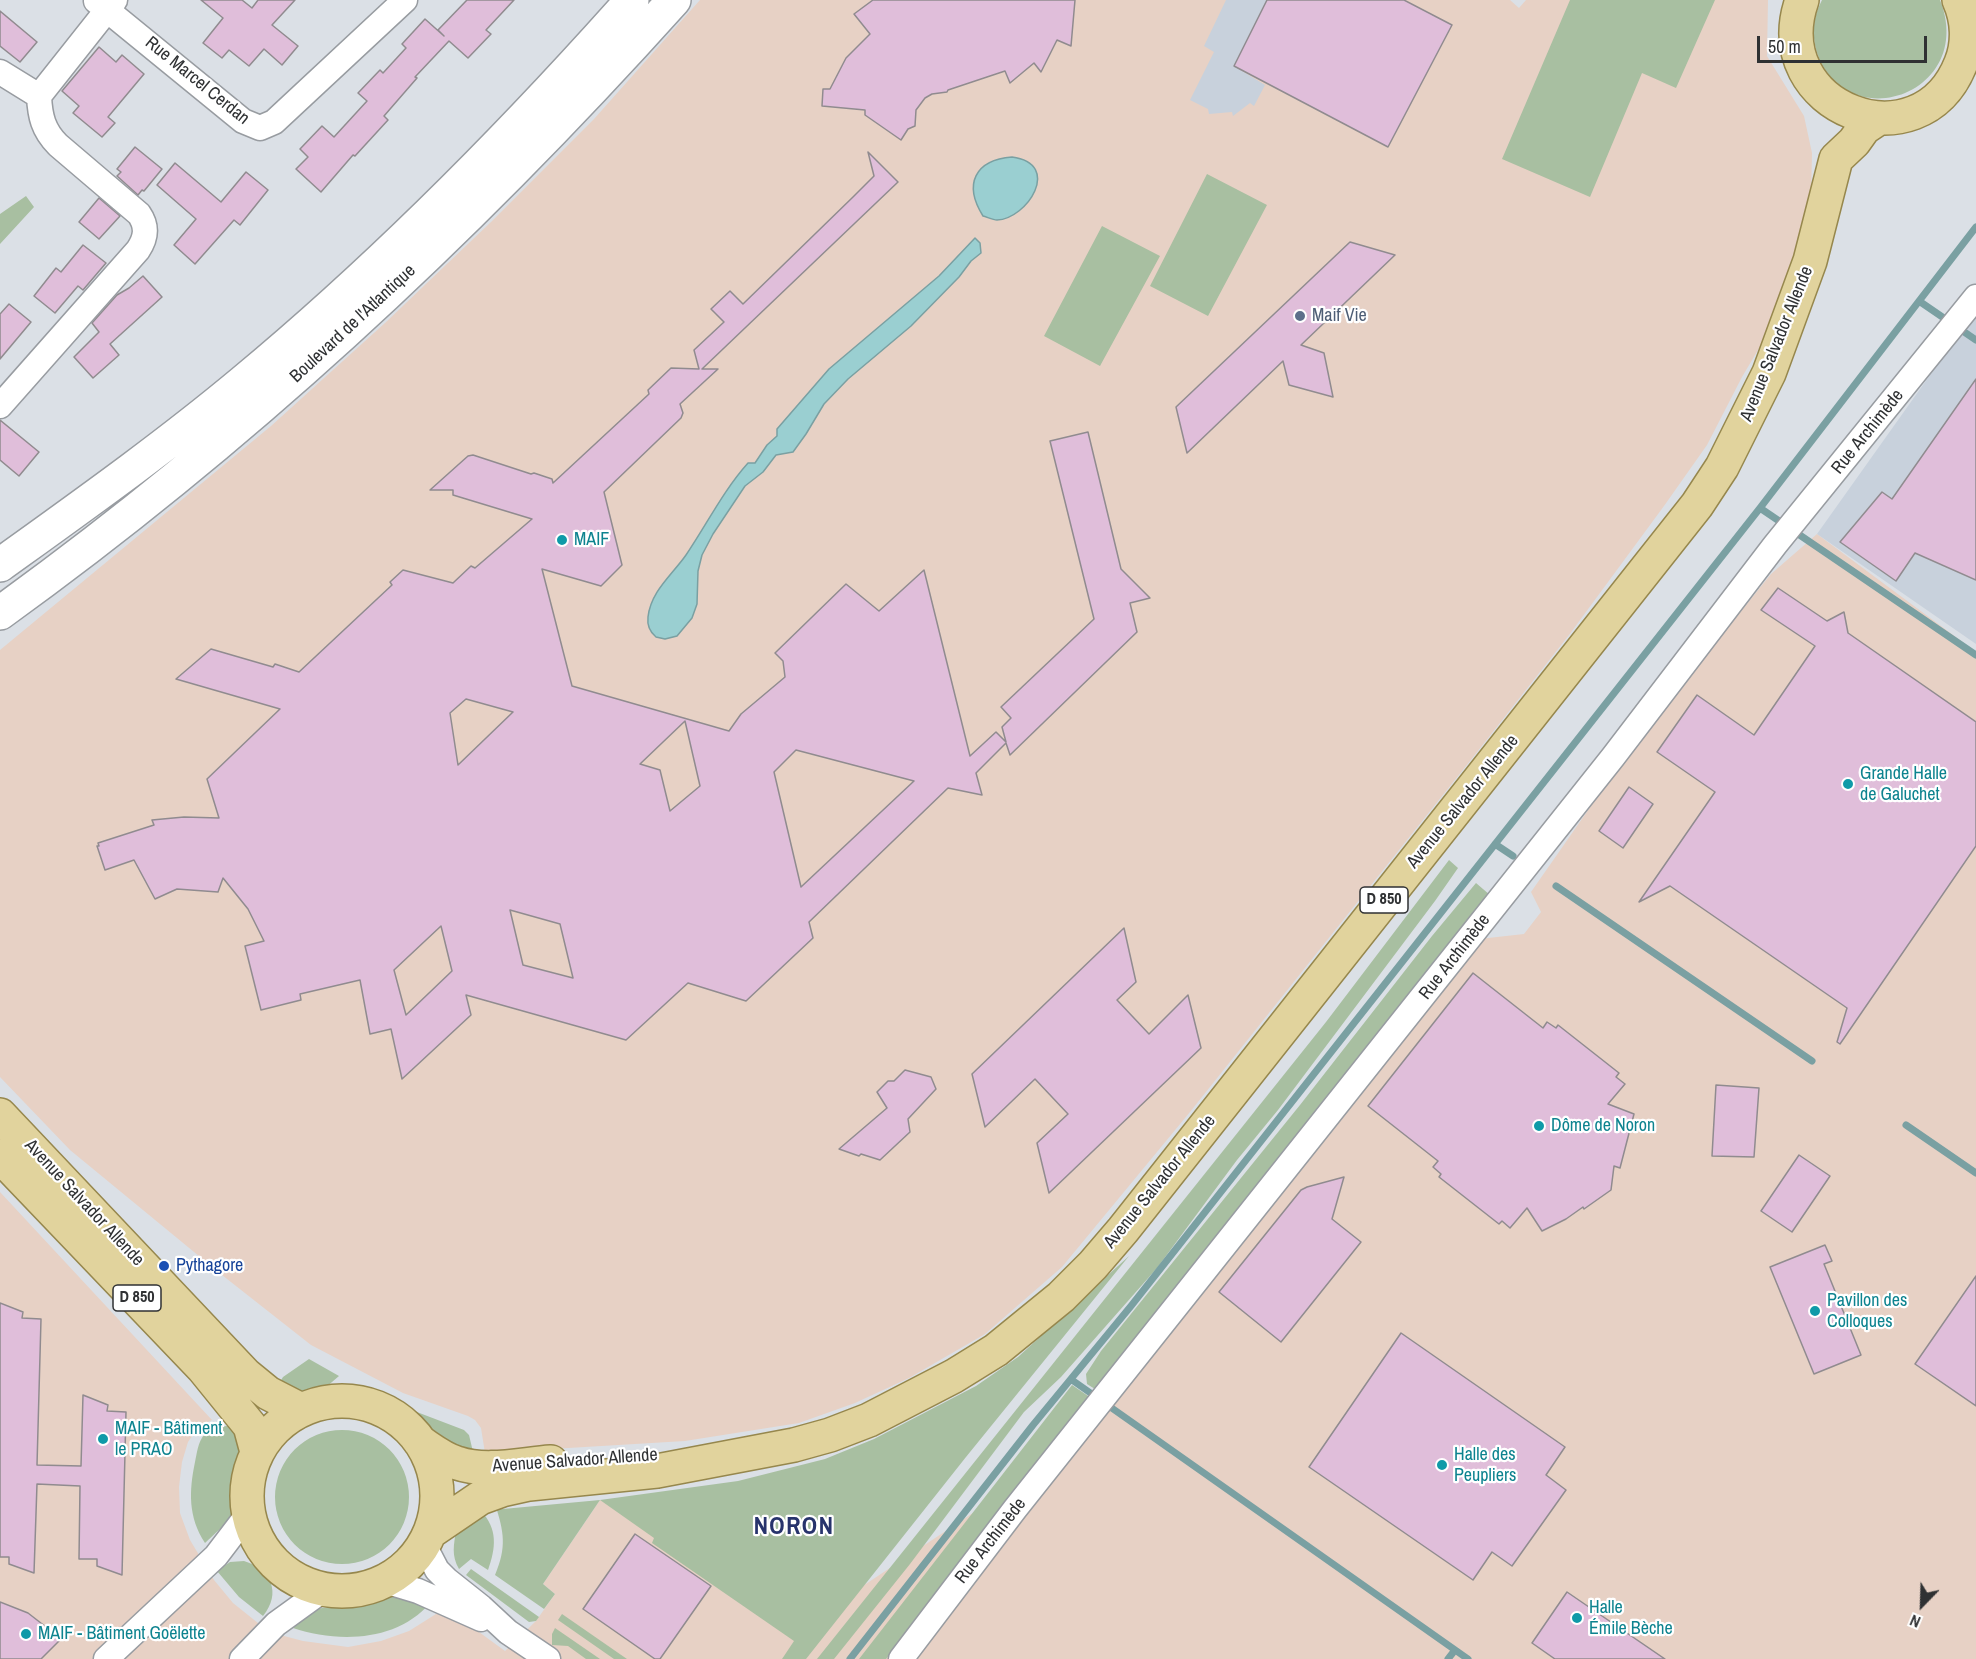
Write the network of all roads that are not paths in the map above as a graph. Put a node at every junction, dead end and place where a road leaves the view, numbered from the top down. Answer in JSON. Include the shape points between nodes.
{"nodes":[{"id":1,"x":405,"y":0,"type":"edge"},
{"id":2,"x":632,"y":0,"type":"edge"},
{"id":3,"x":674,"y":0,"type":"edge"},
{"id":4,"x":1802,"y":0,"type":"edge"},
{"id":5,"x":1959,"y":0,"type":"edge"},
{"id":6,"x":106,"y":3,"type":"edge"},
{"id":7,"x":0,"y":72,"type":"edge"},
{"id":8,"x":1819,"y":92,"type":"junction"},
{"id":9,"x":39,"y":96,"type":"junction"},
{"id":10,"x":1879,"y":118,"type":"junction"},
{"id":11,"x":1836,"y":159,"type":"junction"},
{"id":12,"x":1970,"y":304,"type":"edge"},
{"id":13,"x":0,"y":406,"type":"edge"},
{"id":14,"x":0,"y":565,"type":"edge"},
{"id":15,"x":0,"y":613,"type":"edge"},
{"id":16,"x":0,"y":1115,"type":"edge"},
{"id":17,"x":0,"y":1156,"type":"edge"},
{"id":18,"x":301,"y":1410,"type":"junction"},
{"id":19,"x":420,"y":1442,"type":"junction"},
{"id":20,"x":257,"y":1452,"type":"junction"},
{"id":21,"x":736,"y":1455,"type":"junction"},
{"id":22,"x":248,"y":1514,"type":"junction"},
{"id":23,"x":427,"y":1539,"type":"junction"},
{"id":24,"x":385,"y":1581,"type":"junction"},
{"id":25,"x":324,"y":1590,"type":"junction"},
{"id":26,"x":508,"y":1632,"type":"junction"},
{"id":27,"x":106,"y":1659,"type":"edge"},
{"id":28,"x":242,"y":1659,"type":"edge"},
{"id":29,"x":548,"y":1659,"type":"edge"},
{"id":30,"x":901,"y":1659,"type":"edge"}],
"edges":[{"from":1,"to":6,"type":"street","name":"Rue Marcel Cerdan","via":[[274,122],[260,128],[243,121]]},
{"from":2,"to":14,"type":"main road","name":"Boulevard de l'Atlantique","via":[[465,176],[310,324],[149,457]]},
{"from":3,"to":15,"type":"main road","name":"Boulevard de l'Atlantique","via":[[488,197],[335,343],[171,482]]},
{"from":4,"to":8,"type":"main road","via":[[1796,22],[1798,53]]},
{"from":5,"to":10,"type":"main road","via":[[1966,40],[1964,56],[1949,85],[1925,106],[1895,117]]},
{"from":6,"to":9,"type":"street"},
{"from":7,"to":9,"type":"street"},
{"from":8,"to":10,"type":"main road","via":[[1846,111]]},
{"from":8,"to":11,"type":"main road","name":"Avenue Salvador Allende","number":"D 850","via":[[1829,129],[1828,144]]},
{"from":9,"to":13,"type":"street","via":[[40,114],[48,135],[139,214],[145,235],[138,250]]},
{"from":10,"to":11,"type":"main road","via":[[1864,128]]},
{"from":11,"to":21,"type":"main road","name":"Avenue Salvador Allende","number":"D 850","via":[[1810,261],[1769,373],[1731,450],[1697,505],[1093,1265],[996,1350],[909,1401],[830,1435]]},
{"from":12,"to":30,"type":"street","name":"Rue Archimède","via":[[1775,545],[1605,767],[1015,1509]]},
{"from":16,"to":18,"type":"main road","name":"Avenue Salvador Allende","number":"D 850","via":[[246,1375],[268,1393]]},
{"from":17,"to":20,"type":"main road","name":"Avenue Salvador Allende","number":"D 850","via":[[203,1368],[250,1426]]},
{"from":18,"to":19,"type":"main road","via":[[336,1401],[364,1403],[394,1416]]},
{"from":18,"to":20,"type":"main road","via":[[280,1423]]},
{"from":19,"to":21,"type":"main road","name":"Avenue Salvador Allende","number":"D 850","via":[[458,1464],[488,1467],[662,1454]]},
{"from":19,"to":23,"type":"main road","via":[[437,1486],[436,1509]]},
{"from":20,"to":22,"type":"main road","via":[[248,1482]]},
{"from":21,"to":23,"type":"main road","name":"Avenue Salvador Allende","number":"D 850","via":[[657,1471],[502,1490],[480,1498]]},
{"from":22,"to":25,"type":"main road","via":[[257,1540],[274,1563],[297,1580]]},
{"from":22,"to":27,"type":"street","via":[[216,1556]]},
{"from":23,"to":24,"type":"main road","via":[[403,1570]]},
{"from":23,"to":26,"type":"street","via":[[437,1570]]},
{"from":24,"to":25,"type":"main road","via":[[349,1592]]},
{"from":24,"to":26,"type":"street","via":[[437,1598]]},
{"from":25,"to":28,"type":"street","via":[[276,1624]]},
{"from":26,"to":29,"type":"street"}]}
